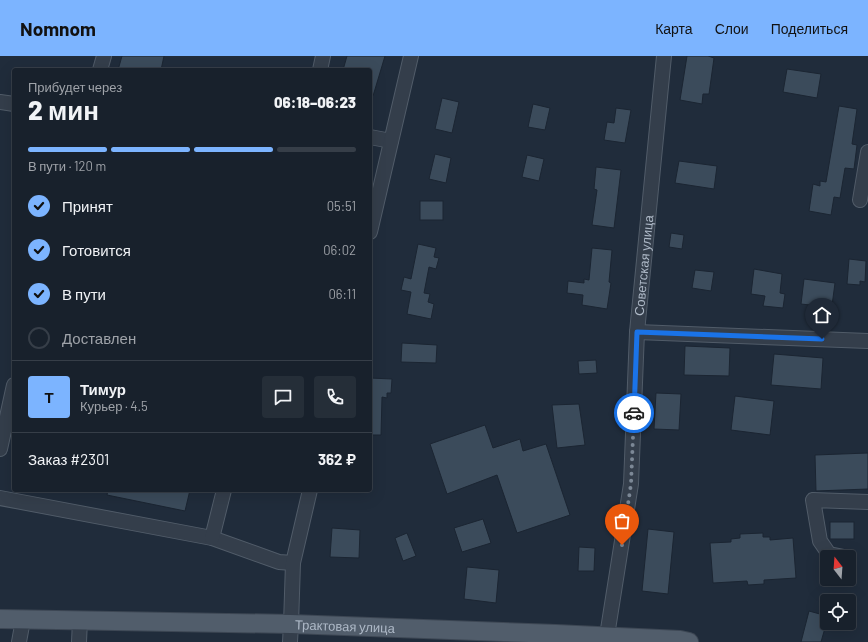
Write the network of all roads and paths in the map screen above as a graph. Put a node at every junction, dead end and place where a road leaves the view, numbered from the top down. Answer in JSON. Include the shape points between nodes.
{"nodes":[{"id":1,"x":104,"y":56,"type":"edge"},
{"id":2,"x":323,"y":56,"type":"edge"},
{"id":3,"x":411,"y":56,"type":"edge"},
{"id":4,"x":664,"y":56,"type":"edge"},
{"id":5,"x":101,"y":68,"type":"edge"},
{"id":6,"x":320,"y":68,"type":"edge"},
{"id":7,"x":0,"y":102,"type":"edge"},
{"id":8,"x":12,"y":104,"type":"edge"},
{"id":9,"x":372,"y":137,"type":"edge"},
{"id":10,"x":391,"y":141,"type":"junction"},
{"id":11,"x":868,"y":152,"type":"edge"},
{"id":12,"x":375,"y":189,"type":"edge"},
{"id":13,"x":860,"y":200,"type":"dead end"},
{"id":14,"x":372,"y":215,"type":"edge"},
{"id":15,"x":637,"y":332,"type":"junction"},
{"id":16,"x":868,"y":340,"type":"edge"},
{"id":17,"x":12,"y":393,"type":"edge"},
{"id":18,"x":0,"y":449,"type":"edge"},
{"id":19,"x":224,"y":492,"type":"edge"},
{"id":20,"x":310,"y":492,"type":"edge"},
{"id":21,"x":0,"y":498,"type":"edge"},
{"id":22,"x":868,"y":502,"type":"edge"},
{"id":23,"x":212,"y":538,"type":"junction"},
{"id":24,"x":826,"y":550,"type":"edge"},
{"id":25,"x":293,"y":563,"type":"junction"},
{"id":26,"x":0,"y":619,"type":"edge"},
{"id":27,"x":23,"y":620,"type":"junction"},
{"id":28,"x":80,"y":620,"type":"junction"},
{"id":29,"x":291,"y":624,"type":"junction"},
{"id":30,"x":606,"y":639,"type":"edge"},
{"id":31,"x":19,"y":642,"type":"edge"},
{"id":32,"x":79,"y":642,"type":"edge"},
{"id":33,"x":290,"y":642,"type":"edge"},
{"id":34,"x":688,"y":642,"type":"edge"}],
"edges":[{"from":1,"to":5,"type":"street"},
{"from":2,"to":6,"type":"street"},
{"from":3,"to":10,"type":"street"},
{"from":4,"to":15,"type":"street","name":"Советская улица"},
{"from":7,"to":8,"type":"street"},
{"from":9,"to":10,"type":"street"},
{"from":10,"to":12,"type":"street"},
{"from":11,"to":13,"type":"street"},
{"from":12,"to":14,"type":"street"},
{"from":15,"to":16,"type":"street"},
{"from":15,"to":30,"type":"street","name":"Советская улица","via":[[631,484]]},
{"from":17,"to":18,"type":"street"},
{"from":19,"to":23,"type":"street"},
{"from":20,"to":25,"type":"street"},
{"from":21,"to":23,"type":"street"},
{"from":22,"to":24,"type":"street","via":[[813,500],[820,541]]},
{"from":23,"to":25,"type":"street","via":[[279,562]]},
{"from":25,"to":29,"type":"street"},
{"from":26,"to":27,"type":"main road","name":"Трактовая улица"},
{"from":27,"to":28,"type":"main road","name":"Трактовая улица"},
{"from":27,"to":31,"type":"street"},
{"from":28,"to":29,"type":"main road","name":"Трактовая улица"},
{"from":28,"to":32,"type":"street"},
{"from":29,"to":30,"type":"main road","name":"Трактовая улица"},
{"from":29,"to":33,"type":"street"},
{"from":30,"to":34,"type":"main road","name":"Трактовая улица"}]}
